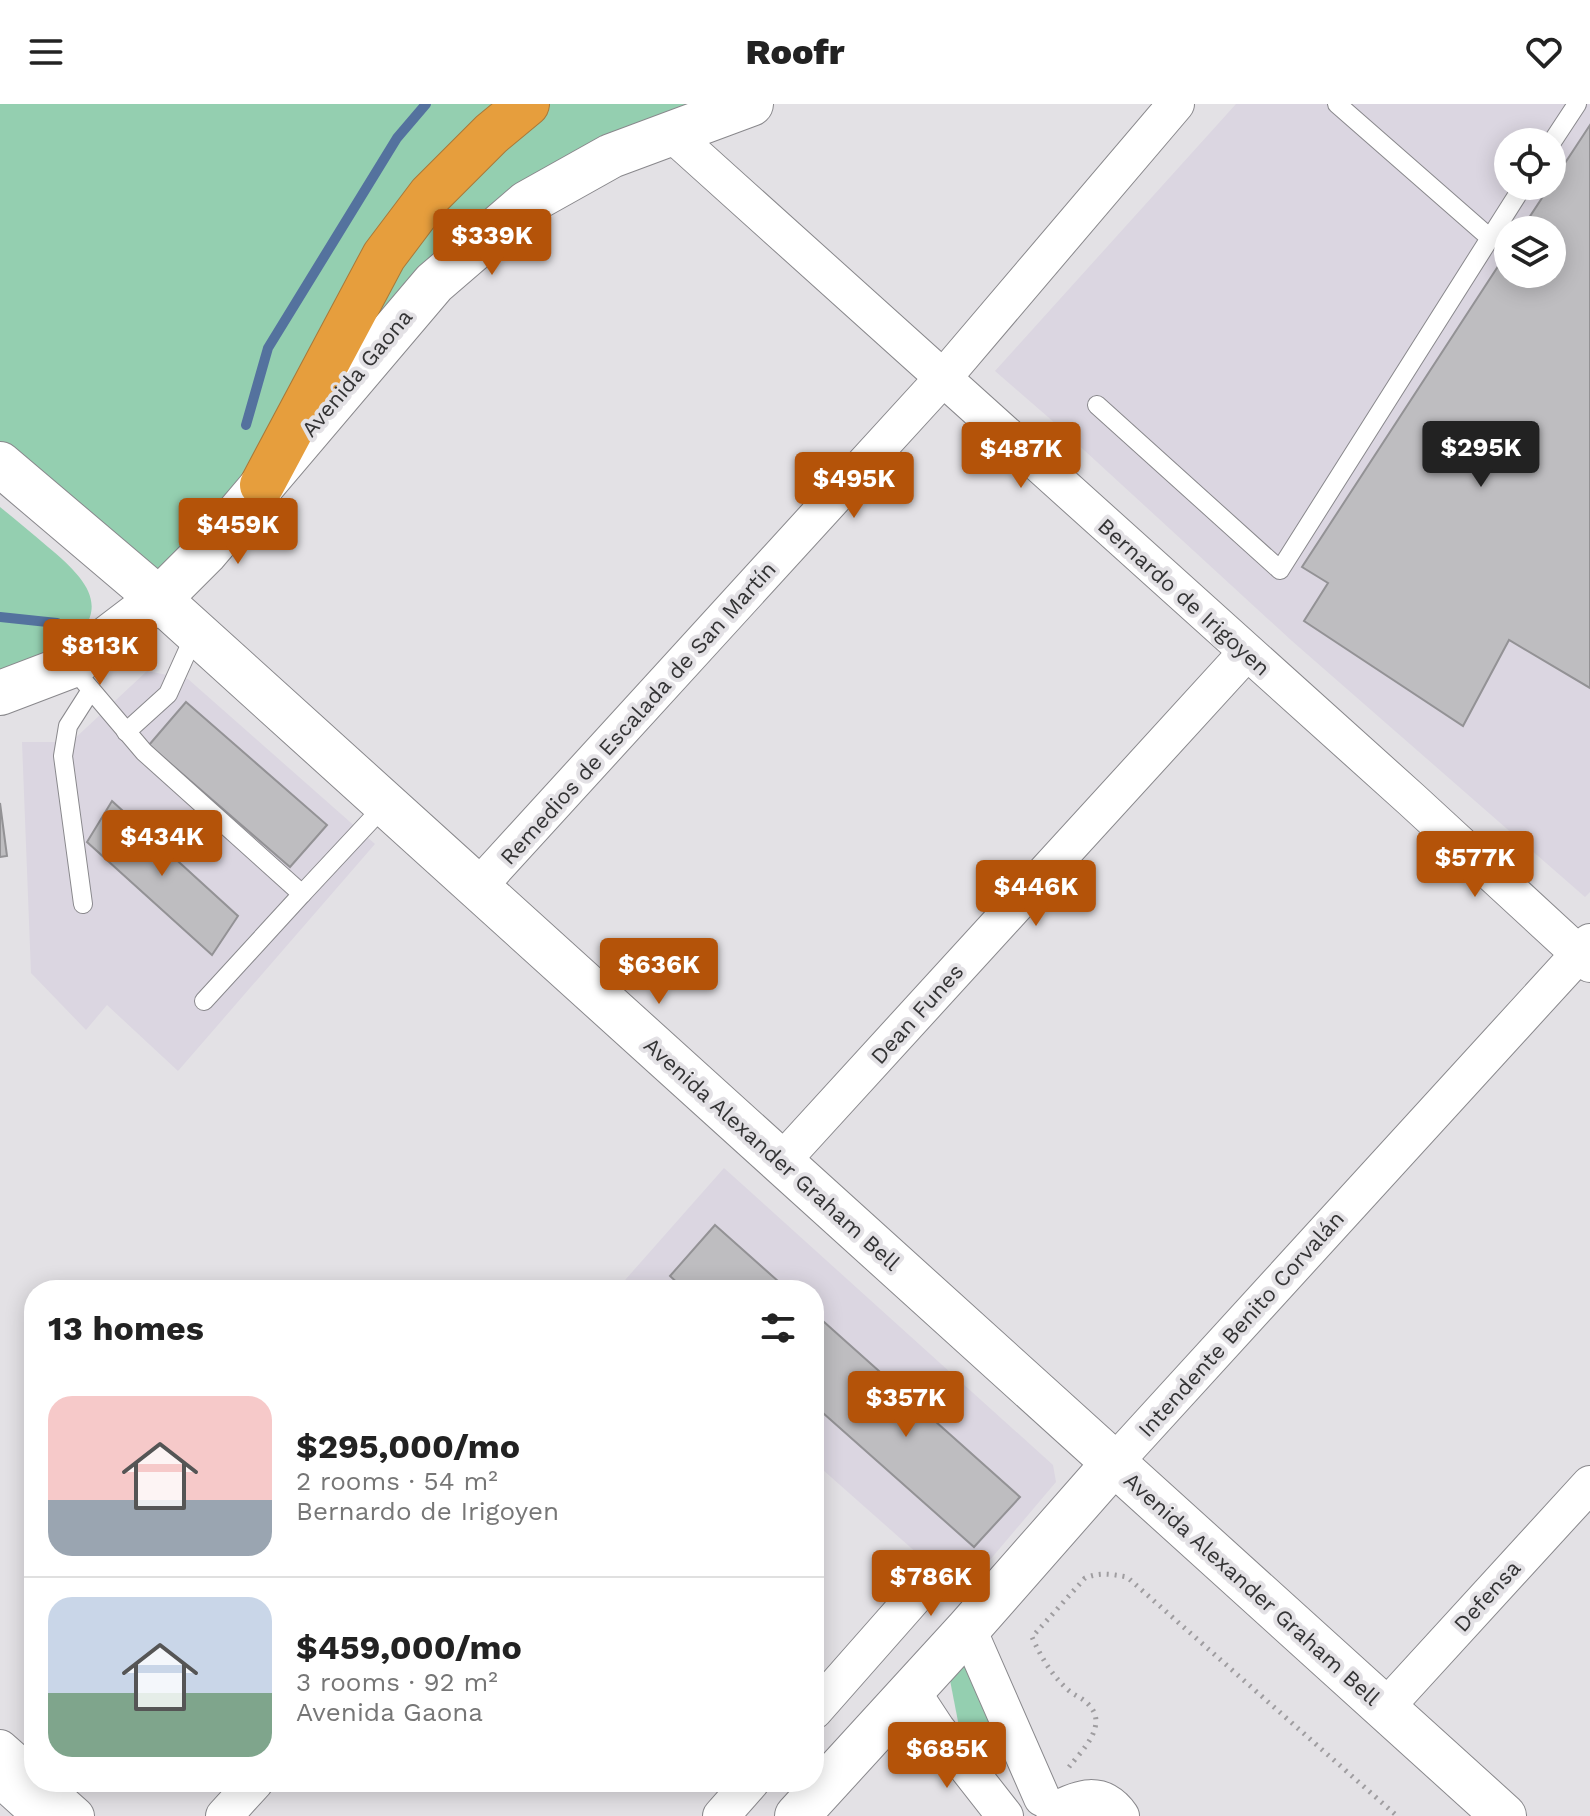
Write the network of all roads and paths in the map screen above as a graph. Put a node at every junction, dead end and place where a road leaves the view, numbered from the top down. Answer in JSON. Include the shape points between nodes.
{"nodes":[{"id":1,"x":527,"y":104,"type":"edge"},
{"id":2,"x":751,"y":104,"type":"edge"},
{"id":3,"x":1176,"y":104,"type":"edge"},
{"id":4,"x":1337,"y":104,"type":"edge"},
{"id":5,"x":1577,"y":104,"type":"edge"},
{"id":6,"x":1561,"y":128,"type":"edge"},
{"id":7,"x":671,"y":133,"type":"junction"},
{"id":8,"x":1514,"y":200,"type":"edge"},
{"id":9,"x":1490,"y":238,"type":"junction"},
{"id":10,"x":943,"y":378,"type":"junction"},
{"id":11,"x":1097,"y":405,"type":"dead end"},
{"id":12,"x":0,"y":464,"type":"edge"},
{"id":13,"x":262,"y":485,"type":"junction"},
{"id":14,"x":159,"y":599,"type":"junction"},
{"id":15,"x":196,"y":632,"type":"junction"},
{"id":16,"x":1246,"y":653,"type":"junction"},
{"id":17,"x":81,"y":678,"type":"junction"},
{"id":18,"x":0,"y":693,"type":"edge"},
{"id":19,"x":126,"y":732,"type":"junction"},
{"id":20,"x":385,"y":805,"type":"junction"},
{"id":21,"x":478,"y":887,"type":"junction"},
{"id":22,"x":302,"y":894,"type":"junction"},
{"id":23,"x":83,"y":904,"type":"dead end"},
{"id":24,"x":1586,"y":953,"type":"edge"},
{"id":25,"x":204,"y":1001,"type":"dead end"},
{"id":26,"x":781,"y":1162,"type":"junction"},
{"id":27,"x":1114,"y":1463,"type":"junction"},
{"id":28,"x":1590,"y":1484,"type":"edge"},
{"id":29,"x":925,"y":1585,"type":"dead end"},
{"id":30,"x":968,"y":1629,"type":"junction"},
{"id":31,"x":911,"y":1690,"type":"junction"},
{"id":32,"x":824,"y":1700,"type":"edge"},
{"id":33,"x":1385,"y":1708,"type":"junction"},
{"id":34,"x":0,"y":1748,"type":"edge"},
{"id":35,"x":24,"y":1769,"type":"edge"},
{"id":36,"x":0,"y":1779,"type":"edge"},
{"id":37,"x":824,"y":1786,"type":"edge"},
{"id":38,"x":49,"y":1792,"type":"edge"},
{"id":39,"x":246,"y":1792,"type":"edge"},
{"id":40,"x":742,"y":1792,"type":"edge"},
{"id":41,"x":819,"y":1792,"type":"edge"},
{"id":42,"x":1050,"y":1808,"type":"edge"},
{"id":43,"x":41,"y":1816,"type":"edge"},
{"id":44,"x":76,"y":1816,"type":"edge"},
{"id":45,"x":224,"y":1816,"type":"edge"},
{"id":46,"x":721,"y":1816,"type":"edge"},
{"id":47,"x":797,"y":1816,"type":"edge"},
{"id":48,"x":1005,"y":1816,"type":"edge"},
{"id":49,"x":1121,"y":1816,"type":"edge"},
{"id":50,"x":1397,"y":1816,"type":"edge"},
{"id":51,"x":1504,"y":1816,"type":"edge"}],
"edges":[{"from":1,"to":13,"type":"highway","via":[[430,195],[384,256]]},
{"from":2,"to":7,"type":"street","name":"Avenida Gaona"},
{"from":3,"to":10,"type":"street","name":"Remedios de Escalada de San Martín"},
{"from":4,"to":9,"type":"lane"},
{"from":5,"to":6,"type":"lane"},
{"from":7,"to":10,"type":"street","name":"Bernardo de Irigoyen"},
{"from":7,"to":13,"type":"street","name":"Avenida Gaona","via":[[568,178],[483,240],[434,283]]},
{"from":8,"to":9,"type":"lane"},
{"from":9,"to":11,"type":"lane","via":[[1280,570]]},
{"from":10,"to":16,"type":"street","name":"Bernardo de Irigoyen"},
{"from":10,"to":21,"type":"street","name":"Remedios de Escalada de San Martín"},
{"from":12,"to":14,"type":"street","name":"Avenida Alexander Graham Bell"},
{"from":13,"to":14,"type":"street","name":"Avenida Gaona"},
{"from":14,"to":15,"type":"street","name":"Avenida Alexander Graham Bell"},
{"from":14,"to":17,"type":"street","name":"Avenida Gaona"},
{"from":15,"to":19,"type":"lane","via":[[168,694]]},
{"from":15,"to":20,"type":"street","name":"Avenida Alexander Graham Bell"},
{"from":16,"to":24,"type":"street","name":"Bernardo de Irigoyen"},
{"from":16,"to":26,"type":"street","name":"Dean Funes"},
{"from":17,"to":18,"type":"street","name":"Avenida Gaona"},
{"from":17,"to":19,"type":"lane"},
{"from":17,"to":23,"type":"lane","via":[[63,756]]},
{"from":19,"to":22,"type":"lane"},
{"from":20,"to":21,"type":"street","name":"Avenida Alexander Graham Bell"},
{"from":20,"to":22,"type":"lane"},
{"from":21,"to":26,"type":"street","name":"Avenida Alexander Graham Bell"},
{"from":22,"to":25,"type":"lane"},
{"from":24,"to":27,"type":"street","name":"Intendente Benito Corvalán"},
{"from":26,"to":27,"type":"street","name":"Avenida Alexander Graham Bell"},
{"from":27,"to":30,"type":"street","name":"Intendente Benito Corvalán"},
{"from":27,"to":33,"type":"street","name":"Avenida Alexander Graham Bell"},
{"from":28,"to":33,"type":"street","name":"Defensa"},
{"from":29,"to":32,"type":"street"},
{"from":30,"to":31,"type":"street","name":"Intendente Benito Corvalán"},
{"from":30,"to":42,"type":"street"},
{"from":31,"to":37,"type":"street","name":"Intendente Benito Corvalán"},
{"from":31,"to":48,"type":"street"},
{"from":33,"to":51,"type":"street","name":"Avenida Alexander Graham Bell"},
{"from":34,"to":35,"type":"street"},
{"from":36,"to":43,"type":"street"},
{"from":38,"to":44,"type":"street"},
{"from":39,"to":45,"type":"street"},
{"from":40,"to":46,"type":"street"},
{"from":41,"to":47,"type":"street","name":"Intendente Benito Corvalán"},
{"from":42,"to":48,"type":"street","via":[[1027,1795]]},
{"from":42,"to":49,"type":"street","via":[[1097,1798],[1112,1803]]},
{"from":42,"to":50,"type":"path","via":[[1091,1740],[1096,1713],[1053,1676],[1032,1637],[1085,1578],[1111,1573],[1127,1577]]}]}
